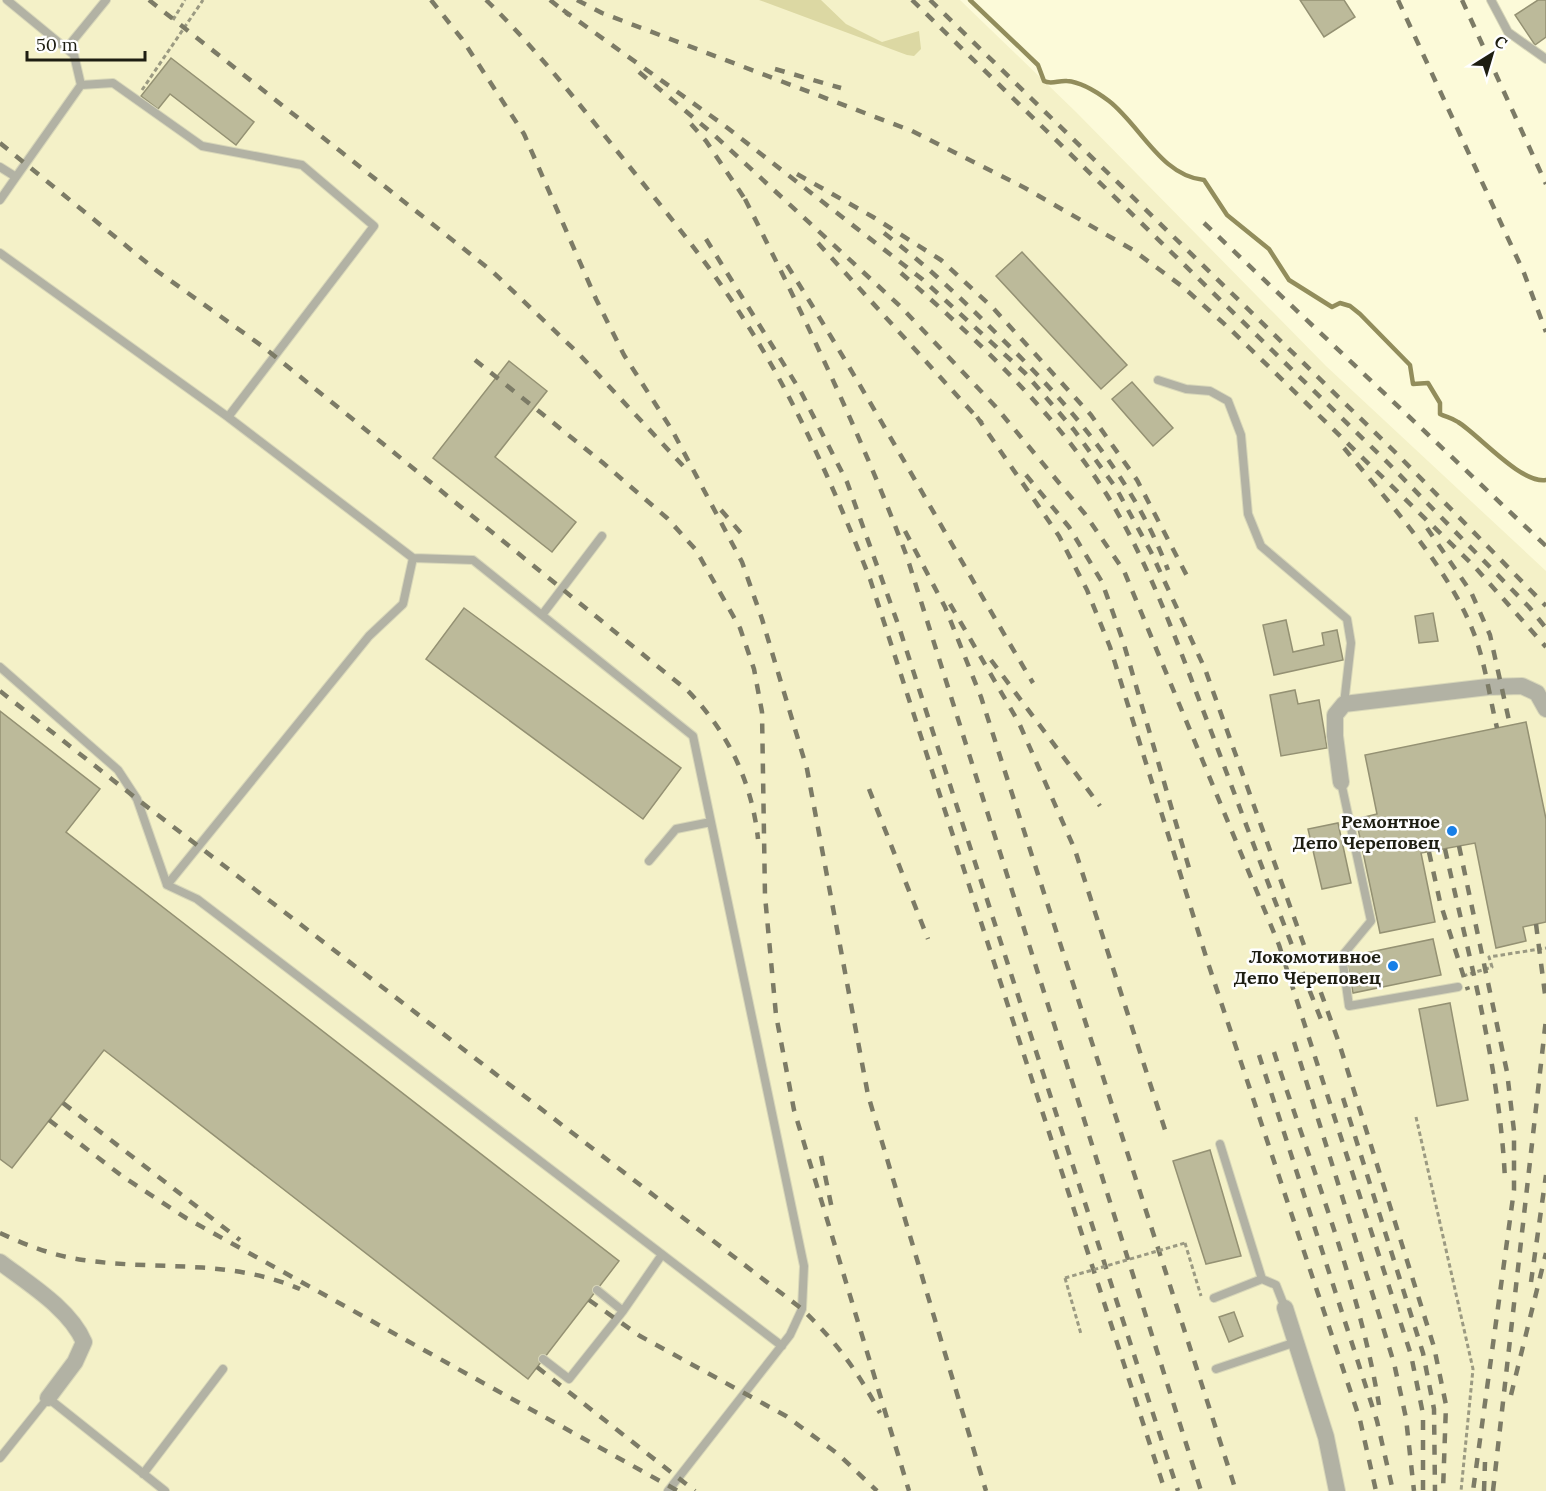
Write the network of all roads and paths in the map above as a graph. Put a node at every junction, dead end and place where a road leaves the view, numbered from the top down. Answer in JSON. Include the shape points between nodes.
{"nodes":[{"id":1,"x":7,"y":0,"type":"edge"},
{"id":2,"x":106,"y":0,"type":"edge"},
{"id":3,"x":185,"y":0,"type":"edge"},
{"id":4,"x":203,"y":0,"type":"edge"},
{"id":5,"x":1491,"y":0,"type":"edge"},
{"id":6,"x":173,"y":20,"type":"dead end"},
{"id":7,"x":66,"y":49,"type":"junction"},
{"id":8,"x":1546,"y":59,"type":"edge"},
{"id":9,"x":81,"y":85,"type":"junction"},
{"id":10,"x":135,"y":99,"type":"junction"},
{"id":11,"x":0,"y":167,"type":"edge"},
{"id":12,"x":16,"y":177,"type":"junction"},
{"id":13,"x":0,"y":200,"type":"edge"},
{"id":14,"x":0,"y":253,"type":"edge"},
{"id":15,"x":1158,"y":380,"type":"dead end"},
{"id":16,"x":228,"y":417,"type":"junction"},
{"id":17,"x":602,"y":536,"type":"dead end"},
{"id":18,"x":413,"y":558,"type":"junction"},
{"id":19,"x":542,"y":615,"type":"junction"},
{"id":20,"x":0,"y":667,"type":"edge"},
{"id":21,"x":1344,"y":704,"type":"junction"},
{"id":22,"x":1546,"y":710,"type":"edge"},
{"id":23,"x":1341,"y":782,"type":"joint"},
{"id":24,"x":711,"y":822,"type":"junction"},
{"id":25,"x":649,"y":861,"type":"dead end"},
{"id":26,"x":167,"y":885,"type":"junction"},
{"id":27,"x":1546,"y":948,"type":"edge"},
{"id":28,"x":1458,"y":987,"type":"joint"},
{"id":29,"x":1416,"y":1117,"type":"dead end"},
{"id":30,"x":1220,"y":1144,"type":"dead end"},
{"id":31,"x":661,"y":1256,"type":"junction"},
{"id":32,"x":0,"y":1262,"type":"edge"},
{"id":33,"x":1262,"y":1279,"type":"junction"},
{"id":34,"x":597,"y":1290,"type":"dead end"},
{"id":35,"x":1214,"y":1298,"type":"dead end"},
{"id":36,"x":1203,"y":1302,"type":"dead end"},
{"id":37,"x":1285,"y":1308,"type":"joint"},
{"id":38,"x":622,"y":1311,"type":"junction"},
{"id":39,"x":1082,"y":1334,"type":"dead end"},
{"id":40,"x":1296,"y":1342,"type":"junction"},
{"id":41,"x":782,"y":1346,"type":"junction"},
{"id":42,"x":543,"y":1359,"type":"dead end"},
{"id":43,"x":223,"y":1369,"type":"dead end"},
{"id":44,"x":1216,"y":1369,"type":"dead end"},
{"id":45,"x":48,"y":1398,"type":"junction"},
{"id":46,"x":0,"y":1458,"type":"edge"},
{"id":47,"x":143,"y":1474,"type":"junction"},
{"id":48,"x":165,"y":1491,"type":"edge"},
{"id":49,"x":668,"y":1491,"type":"edge"},
{"id":50,"x":1337,"y":1491,"type":"edge"},
{"id":51,"x":1461,"y":1491,"type":"edge"}],
"edges":[{"from":1,"to":7,"type":"lane"},
{"from":2,"to":7,"type":"lane"},
{"from":3,"to":6,"type":"path"},
{"from":4,"to":10,"type":"path"},
{"from":5,"to":8,"type":"lane","via":[[1508,32]]},
{"from":7,"to":9,"type":"lane","via":[[74,56]]},
{"from":9,"to":10,"type":"lane","via":[[113,83]]},
{"from":9,"to":12,"type":"lane"},
{"from":10,"to":16,"type":"lane","via":[[202,146],[302,165],[374,226]]},
{"from":11,"to":12,"type":"lane"},
{"from":12,"to":13,"type":"lane"},
{"from":14,"to":16,"type":"lane"},
{"from":15,"to":21,"type":"lane","via":[[1186,389],[1210,391],[1228,401],[1241,435],[1248,514],[1261,546],[1347,619],[1351,643]]},
{"from":16,"to":18,"type":"lane"},
{"from":17,"to":19,"type":"lane"},
{"from":18,"to":19,"type":"lane","via":[[473,560]]},
{"from":18,"to":26,"type":"lane","via":[[403,604],[369,636]]},
{"from":19,"to":24,"type":"lane","via":[[693,736]]},
{"from":20,"to":26,"type":"lane","via":[[118,770],[137,799]]},
{"from":21,"to":22,"type":"street","via":[[1522,686],[1537,693]]},
{"from":21,"to":23,"type":"street","via":[[1335,715]]},
{"from":23,"to":28,"type":"lane","via":[[1371,921],[1342,956],[1348,1006]]},
{"from":24,"to":25,"type":"lane","via":[[675,829]]},
{"from":24,"to":41,"type":"lane","via":[[804,1266],[802,1309]]},
{"from":26,"to":31,"type":"lane","via":[[197,899]]},
{"from":27,"to":28,"type":"path","via":[[1489,957],[1492,967],[1456,978]]},
{"from":29,"to":51,"type":"path","via":[[1473,1369]]},
{"from":30,"to":33,"type":"lane"},
{"from":31,"to":38,"type":"lane"},
{"from":31,"to":41,"type":"lane"},
{"from":32,"to":45,"type":"street","via":[[55,1306],[78,1328],[84,1342],[75,1362]]},
{"from":33,"to":35,"type":"lane"},
{"from":33,"to":37,"type":"lane","via":[[1276,1285]]},
{"from":34,"to":38,"type":"lane"},
{"from":36,"to":39,"type":"path","bridge":true,"via":[[1185,1243],[1065,1278]]},
{"from":37,"to":40,"type":"street"},
{"from":38,"to":42,"type":"lane","via":[[569,1378]]},
{"from":40,"to":44,"type":"lane"},
{"from":40,"to":50,"type":"street","via":[[1326,1437]]},
{"from":41,"to":49,"type":"lane"},
{"from":43,"to":47,"type":"lane"},
{"from":45,"to":46,"type":"lane"},
{"from":45,"to":47,"type":"lane"},
{"from":47,"to":48,"type":"lane"}]}
